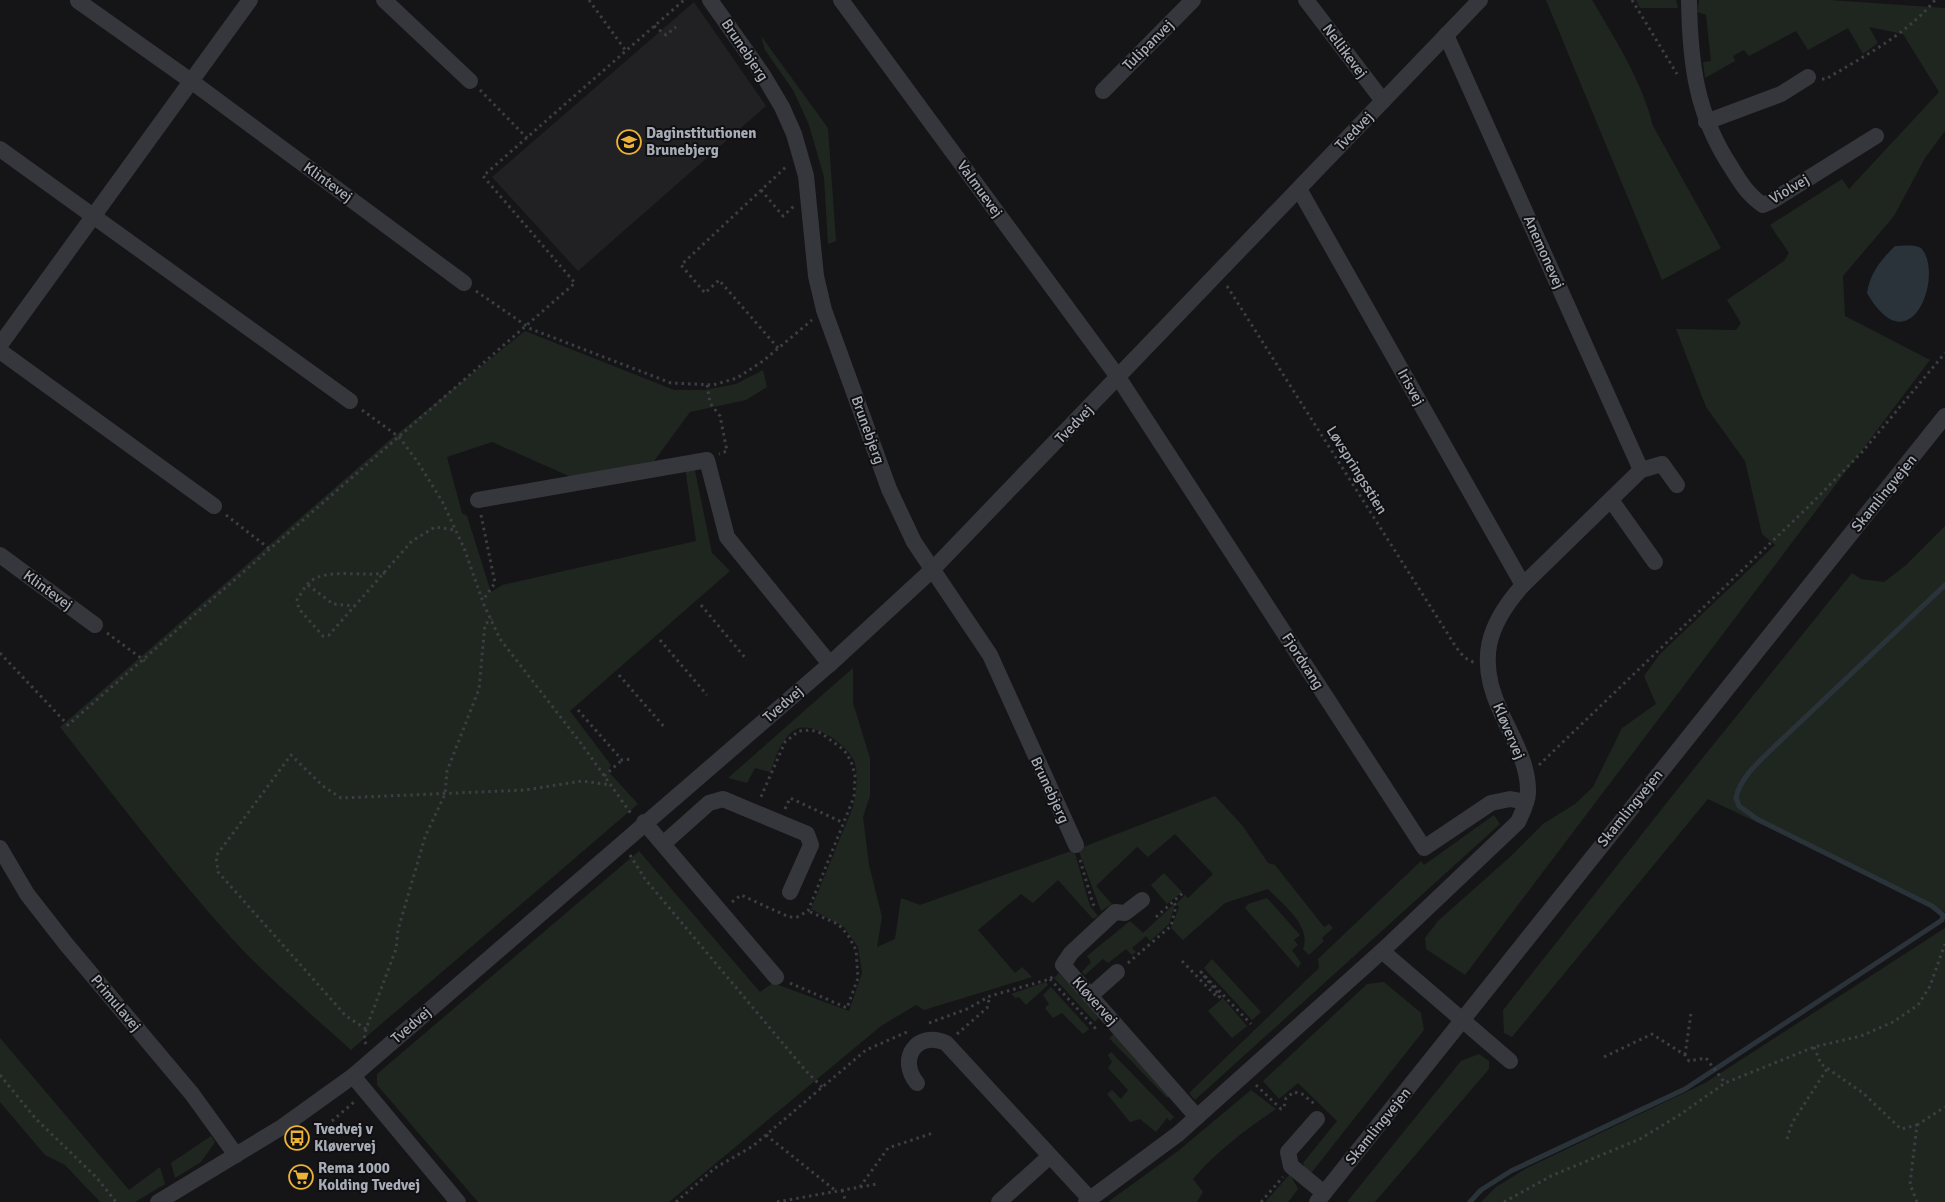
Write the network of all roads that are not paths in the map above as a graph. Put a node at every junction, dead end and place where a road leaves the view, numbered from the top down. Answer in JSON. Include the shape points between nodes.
{"nodes":[{"id":1,"x":250,"y":0,"type":"edge"},
{"id":2,"x":384,"y":0,"type":"edge"},
{"id":3,"x":710,"y":0,"type":"edge"},
{"id":4,"x":841,"y":0,"type":"edge"},
{"id":5,"x":1193,"y":0,"type":"edge"},
{"id":6,"x":1306,"y":0,"type":"edge"},
{"id":7,"x":1480,"y":0,"type":"edge"},
{"id":8,"x":1689,"y":0,"type":"edge"},
{"id":9,"x":78,"y":1,"type":"edge"},
{"id":10,"x":1446,"y":35,"type":"junction"},
{"id":11,"x":1808,"y":77,"type":"road end"},
{"id":12,"x":191,"y":81,"type":"junction"},
{"id":13,"x":470,"y":81,"type":"road end"},
{"id":14,"x":1103,"y":91,"type":"dead end"},
{"id":15,"x":1383,"y":101,"type":"junction"},
{"id":16,"x":1706,"y":122,"type":"junction"},
{"id":17,"x":1876,"y":136,"type":"dead end"},
{"id":18,"x":0,"y":149,"type":"edge"},
{"id":19,"x":1299,"y":189,"type":"junction"},
{"id":20,"x":93,"y":217,"type":"junction"},
{"id":21,"x":464,"y":283,"type":"road end"},
{"id":22,"x":0,"y":345,"type":"edge"},
{"id":23,"x":0,"y":351,"type":"edge"},
{"id":24,"x":1118,"y":377,"type":"junction"},
{"id":25,"x":350,"y":402,"type":"road end"},
{"id":26,"x":1945,"y":416,"type":"edge"},
{"id":27,"x":1641,"y":470,"type":"junction"},
{"id":28,"x":1677,"y":485,"type":"dead end"},
{"id":29,"x":478,"y":500,"type":"road end"},
{"id":30,"x":1611,"y":500,"type":"junction"},
{"id":31,"x":214,"y":506,"type":"road end"},
{"id":32,"x":0,"y":555,"type":"edge"},
{"id":33,"x":1655,"y":562,"type":"dead end"},
{"id":34,"x":934,"y":570,"type":"junction"},
{"id":35,"x":1523,"y":585,"type":"junction"},
{"id":36,"x":95,"y":625,"type":"road end"},
{"id":37,"x":830,"y":664,"type":"junction"},
{"id":38,"x":1526,"y":802,"type":"junction"},
{"id":39,"x":642,"y":824,"type":"junction"},
{"id":40,"x":663,"y":844,"type":"junction"},
{"id":41,"x":1076,"y":845,"type":"road end"},
{"id":42,"x":0,"y":848,"type":"edge"},
{"id":43,"x":790,"y":892,"type":"dead end"},
{"id":44,"x":1142,"y":900,"type":"dead end"},
{"id":45,"x":1382,"y":951,"type":"junction"},
{"id":46,"x":1117,"y":972,"type":"road end"},
{"id":47,"x":776,"y":977,"type":"road end"},
{"id":48,"x":1090,"y":996,"type":"junction"},
{"id":49,"x":1463,"y":1020,"type":"junction"},
{"id":50,"x":1510,"y":1061,"type":"dead end"},
{"id":51,"x":353,"y":1076,"type":"junction"},
{"id":52,"x":917,"y":1083,"type":"dead end"},
{"id":53,"x":1197,"y":1117,"type":"junction"},
{"id":54,"x":1317,"y":1120,"type":"road end"},
{"id":55,"x":236,"y":1155,"type":"junction"},
{"id":56,"x":1050,"y":1156,"type":"junction"},
{"id":57,"x":1320,"y":1198,"type":"edge"},
{"id":58,"x":450,"y":1199,"type":"edge"},
{"id":59,"x":1088,"y":1201,"type":"edge"},
{"id":60,"x":158,"y":1202,"type":"edge"},
{"id":61,"x":999,"y":1202,"type":"edge"}],
"edges":[{"from":1,"to":12,"type":"street"},
{"from":2,"to":13,"type":"street"},
{"from":3,"to":34,"type":"street","name":"Brunebjerg","via":[[764,75],[782,107],[802,157],[816,276],[824,310],[889,489],[914,542]]},
{"from":4,"to":24,"type":"street","name":"Valmuevej"},
{"from":5,"to":14,"type":"street","name":"Tulipanvej"},
{"from":6,"to":15,"type":"street","name":"Nellikevej"},
{"from":7,"to":10,"type":"street","name":"Tvedvej"},
{"from":8,"to":16,"type":"street","name":"Violvej","via":[[1689,38],[1695,81]]},
{"from":9,"to":12,"type":"street","name":"Klintevej"},
{"from":10,"to":15,"type":"street","name":"Tvedvej"},
{"from":10,"to":27,"type":"street","name":"Anemonevej"},
{"from":11,"to":16,"type":"street","via":[[1781,94]]},
{"from":12,"to":20,"type":"street"},
{"from":12,"to":21,"type":"street","name":"Klintevej"},
{"from":15,"to":19,"type":"street","name":"Tvedvej"},
{"from":16,"to":17,"type":"street","name":"Violvej","via":[[1715,143],[1739,180],[1752,198],[1762,205]]},
{"from":18,"to":20,"type":"street"},
{"from":19,"to":24,"type":"street","name":"Tvedvej"},
{"from":19,"to":35,"type":"street","name":"Irisvej"},
{"from":20,"to":22,"type":"street"},
{"from":20,"to":25,"type":"street"},
{"from":23,"to":31,"type":"street"},
{"from":24,"to":34,"type":"street","name":"Tvedvej"},
{"from":24,"to":38,"type":"street","name":"Fjordvang","via":[[1424,848],[1491,803]]},
{"from":26,"to":49,"type":"street","name":"Skamlingvejen"},
{"from":27,"to":28,"type":"street","via":[[1662,464]]},
{"from":27,"to":30,"type":"street","name":"Kløvervej"},
{"from":29,"to":37,"type":"street","via":[[707,460],[727,537]]},
{"from":30,"to":33,"type":"street"},
{"from":30,"to":35,"type":"street","name":"Kløvervej"},
{"from":32,"to":36,"type":"street","name":"Klintevej"},
{"from":34,"to":37,"type":"street","name":"Tvedvej"},
{"from":34,"to":41,"type":"street","name":"Brunebjerg","via":[[990,655]]},
{"from":35,"to":38,"type":"street","name":"Kløvervej","via":[[1508,601],[1492,629],[1487,663],[1491,687],[1515,738],[1528,793]]},
{"from":37,"to":39,"type":"street","name":"Tvedvej"},
{"from":38,"to":45,"type":"street","name":"Kløvervej","via":[[1518,822]]},
{"from":39,"to":40,"type":"street"},
{"from":39,"to":51,"type":"street","name":"Tvedvej"},
{"from":40,"to":43,"type":"street","via":[[710,804],[723,799],[807,834],[811,844]]},
{"from":40,"to":47,"type":"street"},
{"from":42,"to":55,"type":"street","name":"Primulavej","via":[[27,894],[60,937],[192,1094]]},
{"from":44,"to":48,"type":"street","name":"Kløvervej","via":[[1125,913],[1115,912],[1071,953],[1063,965]]},
{"from":45,"to":49,"type":"street"},
{"from":45,"to":53,"type":"street","name":"Kløvervej"},
{"from":46,"to":48,"type":"street"},
{"from":48,"to":53,"type":"street","name":"Kløvervej"},
{"from":49,"to":50,"type":"street"},
{"from":49,"to":57,"type":"street","name":"Skamlingvejen"},
{"from":51,"to":55,"type":"street","name":"Tvedvej","via":[[282,1127]]},
{"from":51,"to":58,"type":"street"},
{"from":52,"to":56,"type":"street","name":"Kløvervej","via":[[911,1076],[909,1056],[924,1041],[946,1043]]},
{"from":53,"to":59,"type":"street","name":"Kløvervej"},
{"from":54,"to":57,"type":"street","via":[[1288,1152],[1291,1166]]},
{"from":55,"to":60,"type":"street","name":"Tvedvej"},
{"from":56,"to":59,"type":"street","name":"Kløvervej"},
{"from":56,"to":61,"type":"street"}]}
